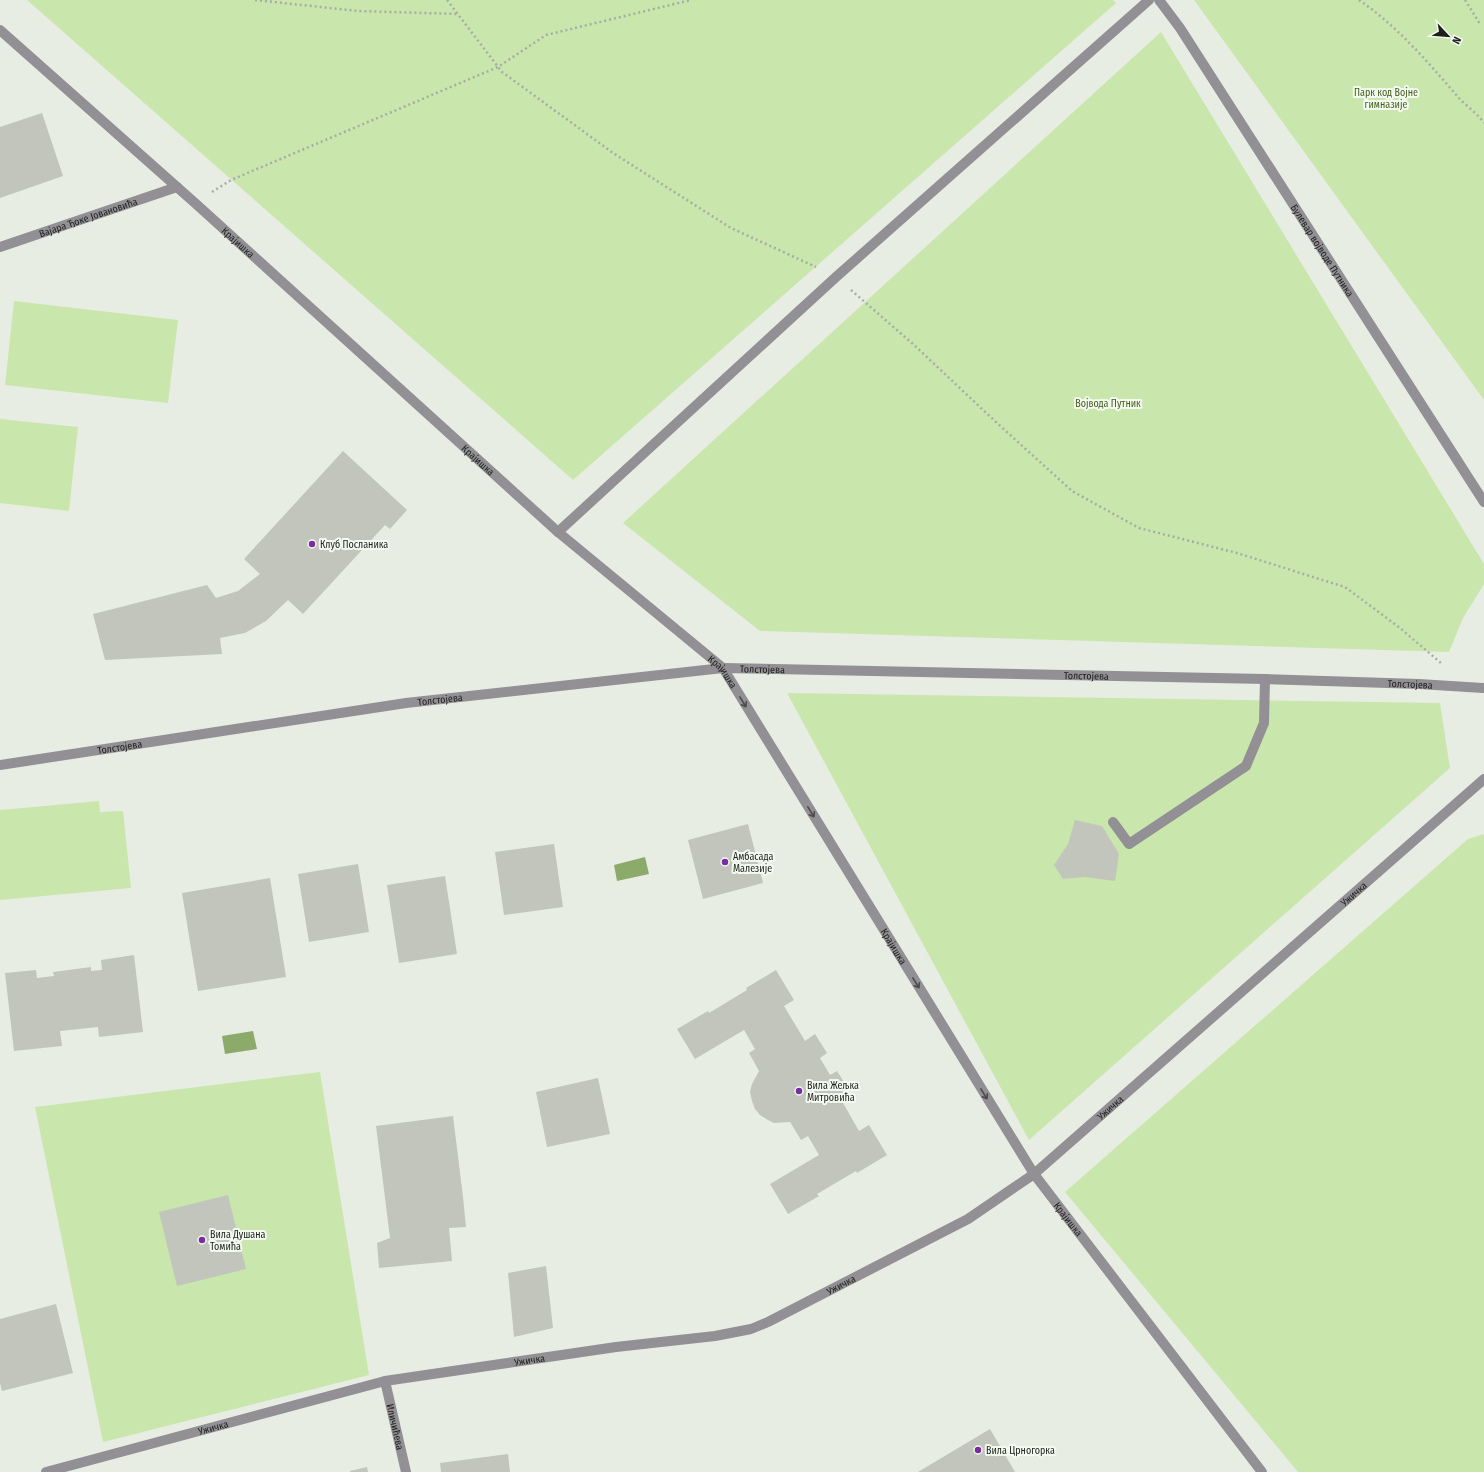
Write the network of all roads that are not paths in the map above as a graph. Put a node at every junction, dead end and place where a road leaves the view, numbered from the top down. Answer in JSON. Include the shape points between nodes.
{"nodes":[{"id":1,"x":1149,"y":0,"type":"edge"},
{"id":2,"x":1159,"y":0,"type":"edge"},
{"id":3,"x":0,"y":30,"type":"edge"},
{"id":4,"x":177,"y":187,"type":"junction"},
{"id":5,"x":0,"y":246,"type":"edge"},
{"id":6,"x":1484,"y":502,"type":"edge"},
{"id":7,"x":558,"y":532,"type":"junction"},
{"id":8,"x":723,"y":668,"type":"junction"},
{"id":9,"x":1265,"y":679,"type":"junction"},
{"id":10,"x":1484,"y":687,"type":"edge"},
{"id":11,"x":0,"y":765,"type":"edge"},
{"id":12,"x":1484,"y":779,"type":"edge"},
{"id":13,"x":1113,"y":822,"type":"dead end"},
{"id":14,"x":1034,"y":1174,"type":"junction"},
{"id":15,"x":385,"y":1381,"type":"junction"},
{"id":16,"x":46,"y":1472,"type":"edge"},
{"id":17,"x":406,"y":1472,"type":"edge"},
{"id":18,"x":1262,"y":1472,"type":"edge"}],
"edges":[{"from":1,"to":7,"type":"street","via":[[836,277]]},
{"from":2,"to":6,"type":"street","name":"Булевар војводе Путника","via":[[1180,28]]},
{"from":3,"to":4,"type":"street","name":"Крајишка"},
{"from":4,"to":5,"type":"street","name":"Вајара Ђоке Јовановића"},
{"from":4,"to":7,"type":"street","name":"Крајишка"},
{"from":7,"to":8,"type":"street","name":"Крајишка"},
{"from":8,"to":9,"type":"street","name":"Толстојева"},
{"from":8,"to":11,"type":"street","name":"Толстојева","via":[[406,703]]},
{"from":8,"to":14,"type":"street","name":"Крајишка","one_way":true},
{"from":9,"to":10,"type":"street","name":"Толстојева"},
{"from":9,"to":13,"type":"street","via":[[1264,724],[1246,766],[1129,844]]},
{"from":12,"to":14,"type":"street","name":"Ужичка"},
{"from":14,"to":15,"type":"street","name":"Ужичка","via":[[968,1219],[752,1329]]},
{"from":14,"to":18,"type":"street","name":"Крајишка"},
{"from":15,"to":16,"type":"street","name":"Ужичка"},
{"from":15,"to":17,"type":"street","name":"Иличићева"}]}
